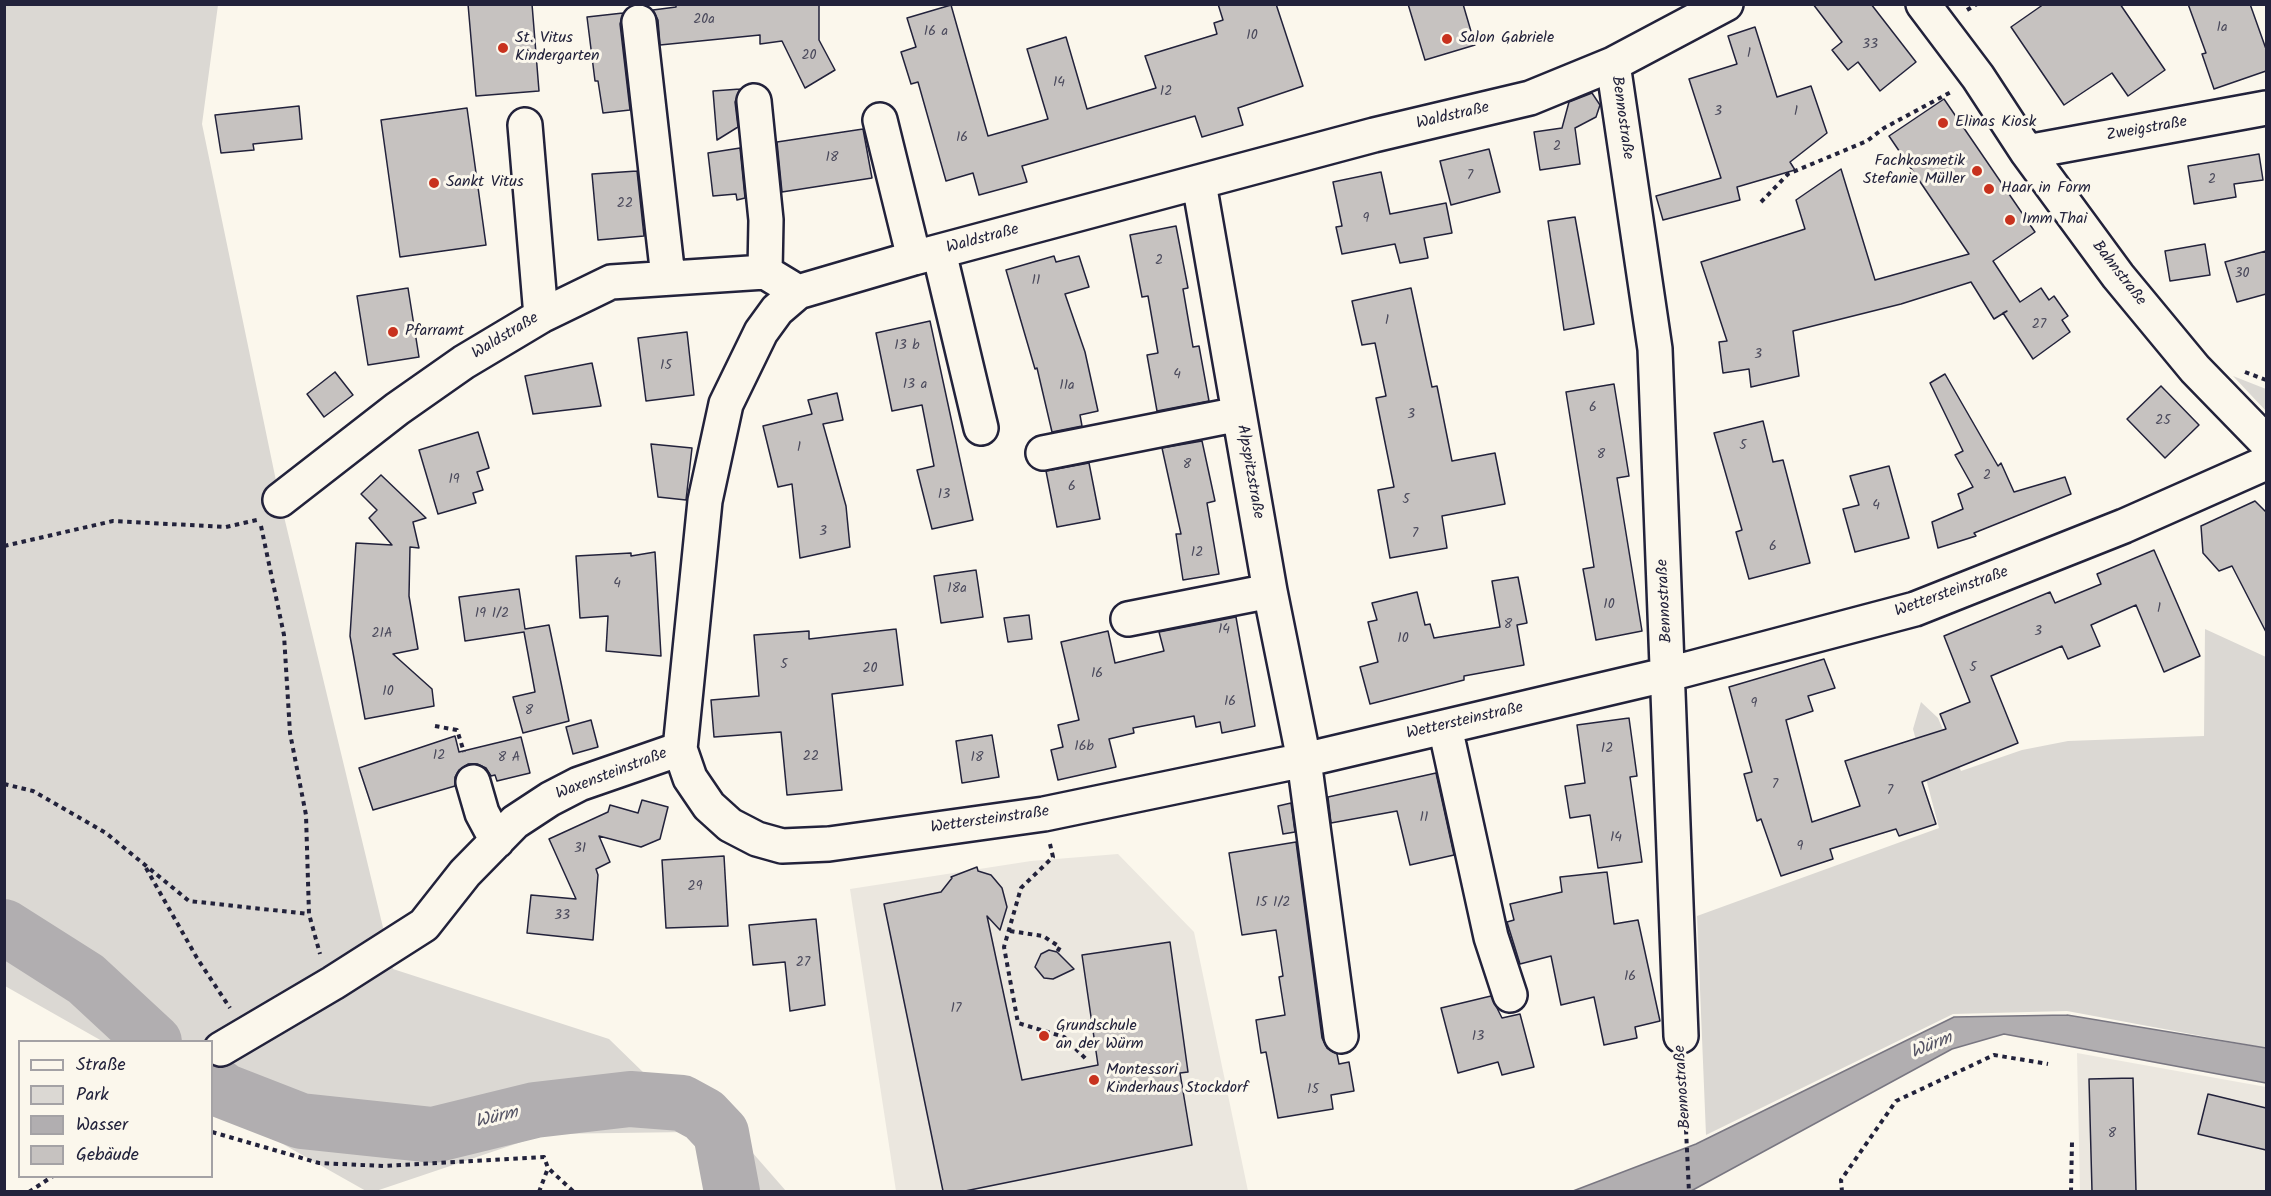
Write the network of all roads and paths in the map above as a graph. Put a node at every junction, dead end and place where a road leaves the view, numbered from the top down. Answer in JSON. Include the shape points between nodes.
{"nodes":[{"id":1,"x":1726,"y":4,"type":"edge"},
{"id":2,"x":1923,"y":4,"type":"edge"},
{"id":3,"x":639,"y":21,"type":"dead end"},
{"id":4,"x":1613,"y":64,"type":"junction"},
{"id":5,"x":1978,"y":77,"type":"junction"},
{"id":6,"x":754,"y":101,"type":"dead end"},
{"id":7,"x":2266,"y":108,"type":"edge"},
{"id":8,"x":880,"y":120,"type":"dead end"},
{"id":9,"x":525,"y":125,"type":"dead end"},
{"id":10,"x":2027,"y":152,"type":"junction"},
{"id":11,"x":1199,"y":183,"type":"junction"},
{"id":12,"x":1761,"y":202,"type":"dead end"},
{"id":13,"x":926,"y":255,"type":"junction"},
{"id":14,"x":765,"y":272,"type":"junction"},
{"id":15,"x":668,"y":277,"type":"junction"},
{"id":16,"x":798,"y":292,"type":"junction"},
{"id":17,"x":541,"y":315,"type":"junction"},
{"id":18,"x":1239,"y":414,"type":"junction"},
{"id":19,"x":981,"y":428,"type":"dead end"},
{"id":20,"x":2266,"y":442,"type":"edge"},
{"id":21,"x":1043,"y":453,"type":"dead end"},
{"id":22,"x":2266,"y":463,"type":"edge"},
{"id":23,"x":270,"y":510,"type":"junction"},
{"id":24,"x":4,"y":546,"type":"edge"},
{"id":25,"x":1270,"y":591,"type":"junction"},
{"id":26,"x":1128,"y":619,"type":"dead end"},
{"id":27,"x":1669,"y":674,"type":"junction"},
{"id":28,"x":435,"y":726,"type":"dead end"},
{"id":29,"x":1445,"y":727,"type":"junction"},
{"id":30,"x":680,"y":749,"type":"junction"},
{"id":31,"x":1304,"y":760,"type":"junction"},
{"id":32,"x":473,"y":782,"type":"joint"},
{"id":33,"x":4,"y":784,"type":"edge"},
{"id":34,"x":1044,"y":814,"type":"junction"},
{"id":35,"x":497,"y":841,"type":"junction"},
{"id":36,"x":144,"y":864,"type":"junction"},
{"id":37,"x":309,"y":914,"type":"junction"},
{"id":38,"x":1010,"y":931,"type":"junction"},
{"id":39,"x":315,"y":942,"type":"dead end"},
{"id":40,"x":1058,"y":952,"type":"dead end"},
{"id":41,"x":212,"y":981,"type":"dead end"},
{"id":42,"x":1510,"y":995,"type":"dead end"},
{"id":43,"x":1341,"y":1036,"type":"dead end"},
{"id":44,"x":1681,"y":1036,"type":"joint"},
{"id":45,"x":221,"y":1049,"type":"dead end"},
{"id":46,"x":1087,"y":1060,"type":"dead end"},
{"id":47,"x":2048,"y":1064,"type":"dead end"},
{"id":48,"x":213,"y":1132,"type":"edge"},
{"id":49,"x":2072,"y":1142,"type":"dead end"},
{"id":50,"x":548,"y":1168,"type":"junction"},
{"id":51,"x":50,"y":1178,"type":"edge"},
{"id":52,"x":29,"y":1191,"type":"edge"},
{"id":53,"x":539,"y":1191,"type":"edge"},
{"id":54,"x":574,"y":1191,"type":"edge"},
{"id":55,"x":1689,"y":1191,"type":"edge"},
{"id":56,"x":1842,"y":1191,"type":"edge"},
{"id":57,"x":2071,"y":1191,"type":"edge"}],
"edges":[{"from":1,"to":4,"type":"street","name":"Waldstraße"},
{"from":2,"to":5,"type":"street","name":"Bahnstraße"},
{"from":3,"to":15,"type":"street"},
{"from":4,"to":11,"type":"street","name":"Waldstraße","via":[[1530,98]]},
{"from":4,"to":27,"type":"street","name":"Bennostraße","via":[[1655,349]]},
{"from":5,"to":10,"type":"street","name":"Bahnstraße"},
{"from":5,"to":12,"type":"path","via":[[1867,141],[1788,174]]},
{"from":6,"to":14,"type":"street","via":[[766,220]]},
{"from":7,"to":10,"type":"street","name":"Zweigstraße"},
{"from":8,"to":13,"type":"street"},
{"from":9,"to":17,"type":"street"},
{"from":10,"to":20,"type":"street","name":"Bahnstraße","via":[[2125,284],[2195,369]]},
{"from":11,"to":13,"type":"street","name":"Waldstraße"},
{"from":11,"to":18,"type":"street","name":"Alpspitzstraße"},
{"from":13,"to":16,"type":"street","name":"Waldstraße"},
{"from":13,"to":19,"type":"street"},
{"from":14,"to":15,"type":"street","name":"Waldstraße"},
{"from":14,"to":16,"type":"street"},
{"from":15,"to":17,"type":"street","name":"Waldstraße","via":[[611,282]]},
{"from":16,"to":30,"type":"street","name":"Waxensteinstraße","via":[[777,310],[761,332],[726,404],[705,501]]},
{"from":17,"to":23,"type":"street","name":"Waldstraße","via":[[397,409]]},
{"from":18,"to":21,"type":"street"},
{"from":18,"to":25,"type":"street","name":"Alpspitzstraße"},
{"from":22,"to":27,"type":"street","name":"Wettersteinstraße","via":[[2124,526],[1915,609]]},
{"from":23,"to":24,"type":"path","via":[[226,527],[113,521]]},
{"from":23,"to":37,"type":"path","via":[[290,733],[306,815]]},
{"from":25,"to":26,"type":"street"},
{"from":25,"to":31,"type":"street","name":"Alpspitzstraße"},
{"from":27,"to":29,"type":"street","name":"Wettersteinstraße"},
{"from":27,"to":44,"type":"street","name":"Bennostraße"},
{"from":28,"to":32,"type":"path","via":[[458,730]]},
{"from":29,"to":31,"type":"street","name":"Wettersteinstraße"},
{"from":29,"to":42,"type":"street","via":[[1491,937]]},
{"from":30,"to":34,"type":"street","name":"Wettersteinstraße","via":[[690,778],[709,806],[730,825],[782,846],[829,844]]},
{"from":30,"to":35,"type":"street","name":"Waxensteinstraße","via":[[579,784],[515,822]]},
{"from":31,"to":34,"type":"street","name":"Wettersteinstraße"},
{"from":31,"to":43,"type":"street","name":"Alpspitzstraße"},
{"from":32,"to":35,"type":"street","via":[[482,813]]},
{"from":33,"to":36,"type":"path","via":[[33,792],[106,833]]},
{"from":34,"to":38,"type":"path","via":[[1053,857],[1021,888]]},
{"from":35,"to":45,"type":"street","name":"Waxensteinstraße","via":[[465,873],[424,925]]},
{"from":36,"to":37,"type":"path","via":[[189,901]]},
{"from":36,"to":41,"type":"path"},
{"from":37,"to":39,"type":"path"},
{"from":38,"to":40,"type":"path","via":[[1043,936],[1060,947]]},
{"from":38,"to":46,"type":"path","via":[[1004,947],[1018,1023],[1064,1037]]},
{"from":44,"to":55,"type":"path","name":"Bennostraße"},
{"from":47,"to":56,"type":"path","via":[[1994,1055],[1896,1101],[1841,1180]]},
{"from":48,"to":50,"type":"path","via":[[319,1163],[384,1166],[544,1157]]},
{"from":49,"to":57,"type":"path"},
{"from":50,"to":53,"type":"path"},
{"from":50,"to":54,"type":"path"},
{"from":51,"to":52,"type":"path"}]}
